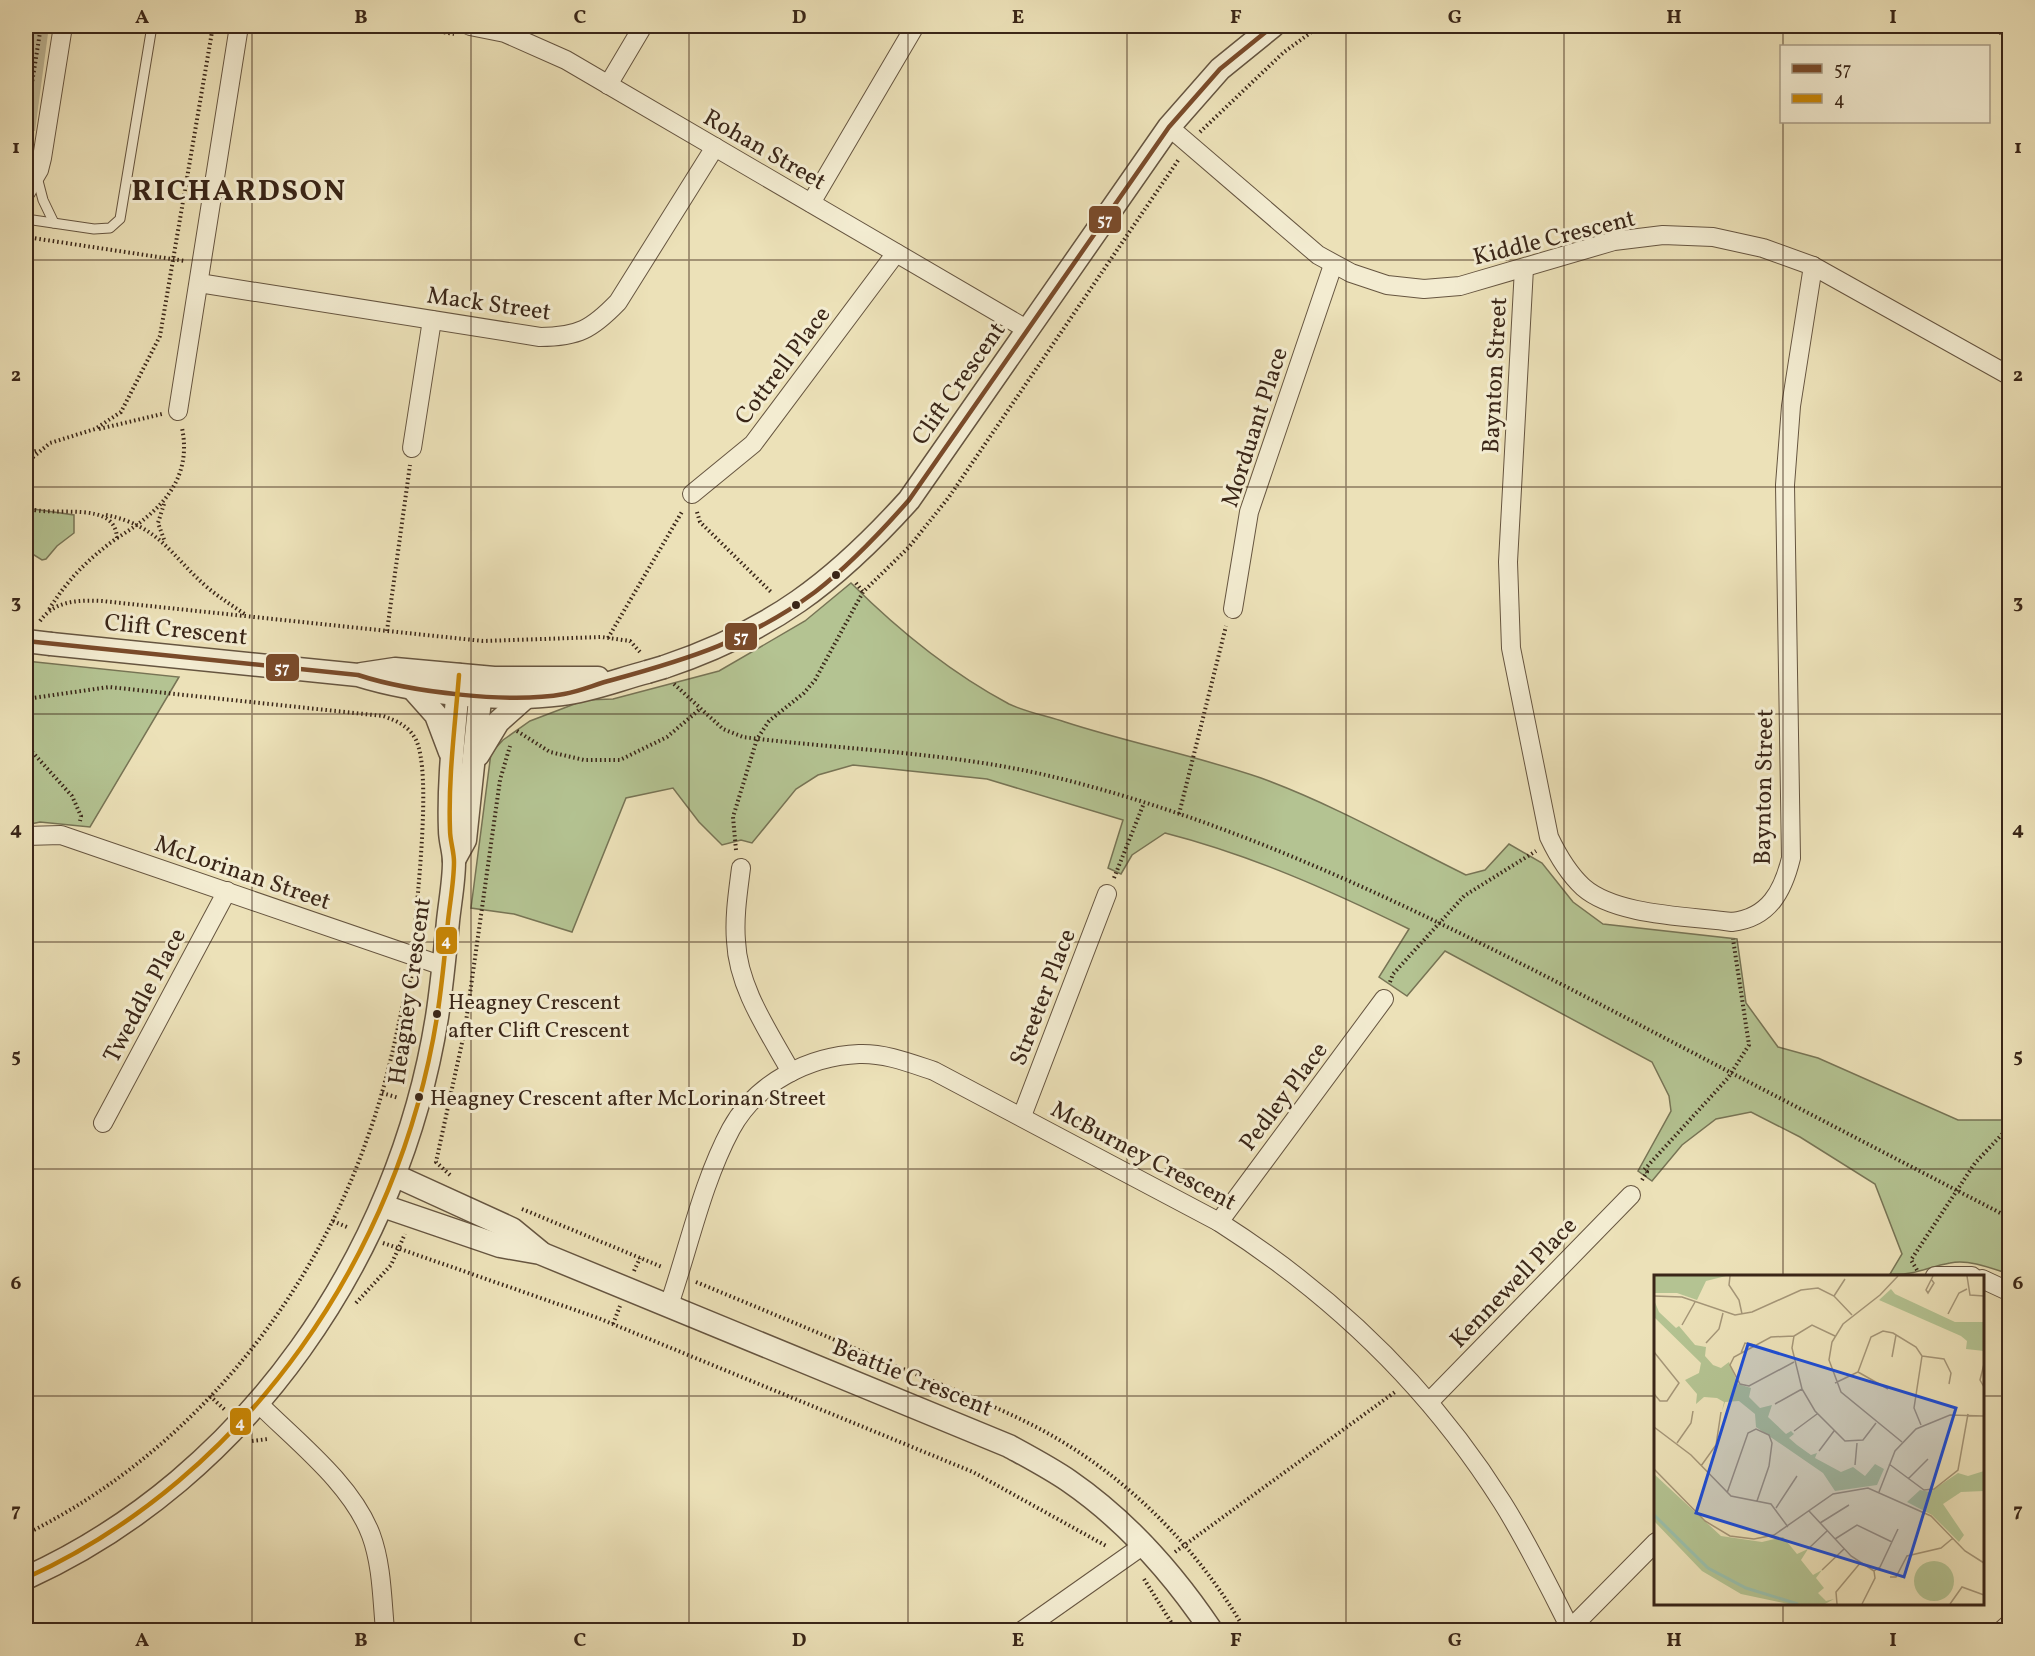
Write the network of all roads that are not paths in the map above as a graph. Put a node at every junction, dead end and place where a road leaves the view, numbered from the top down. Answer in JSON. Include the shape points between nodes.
{"nodes":[{"id":1,"x":63,"y":26,"type":"edge"},
{"id":2,"x":152,"y":26,"type":"edge"},
{"id":3,"x":239,"y":26,"type":"edge"},
{"id":4,"x":470,"y":26,"type":"edge"},
{"id":5,"x":643,"y":26,"type":"edge"},
{"id":6,"x":915,"y":26,"type":"edge"},
{"id":7,"x":1273,"y":26,"type":"edge"},
{"id":8,"x":608,"y":85,"type":"junction"},
{"id":9,"x":1168,"y":127,"type":"junction"},
{"id":10,"x":715,"y":147,"type":"junction"},
{"id":11,"x":37,"y":174,"type":"junction"},
{"id":12,"x":26,"y":192,"type":"edge"},
{"id":13,"x":811,"y":203,"type":"junction"},
{"id":14,"x":26,"y":219,"type":"edge"},
{"id":15,"x":54,"y":223,"type":"junction"},
{"id":16,"x":896,"y":253,"type":"junction"},
{"id":17,"x":1334,"y":265,"type":"junction"},
{"id":18,"x":1813,"y":266,"type":"junction"},
{"id":19,"x":1524,"y":267,"type":"junction"},
{"id":20,"x":198,"y":283,"type":"junction"},
{"id":21,"x":432,"y":320,"type":"junction"},
{"id":22,"x":1028,"y":330,"type":"junction"},
{"id":23,"x":2010,"y":376,"type":"edge"},
{"id":24,"x":178,"y":411,"type":"road end"},
{"id":25,"x":412,"y":448,"type":"road end"},
{"id":26,"x":692,"y":494,"type":"road end"},
{"id":27,"x":1233,"y":609,"type":"road end"},
{"id":28,"x":32,"y":633,"type":"edge"},
{"id":29,"x":358,"y":675,"type":"junction"},
{"id":30,"x":614,"y":679,"type":"junction"},
{"id":31,"x":458,"y":684,"type":"junction"},
{"id":32,"x":482,"y":686,"type":"junction"},
{"id":33,"x":412,"y":688,"type":"junction"},
{"id":34,"x":526,"y":697,"type":"junction"},
{"id":35,"x":463,"y":766,"type":"junction"},
{"id":36,"x":26,"y":836,"type":"edge"},
{"id":37,"x":741,"y":868,"type":"road end"},
{"id":38,"x":227,"y":891,"type":"junction"},
{"id":39,"x":1107,"y":894,"type":"road end"},
{"id":40,"x":443,"y":966,"type":"junction"},
{"id":41,"x":1384,"y":999,"type":"road end"},
{"id":42,"x":791,"y":1072,"type":"junction"},
{"id":43,"x":1022,"y":1116,"type":"junction"},
{"id":44,"x":103,"y":1123,"type":"dead end"},
{"id":45,"x":396,"y":1176,"type":"junction"},
{"id":46,"x":1631,"y":1195,"type":"road end"},
{"id":47,"x":383,"y":1206,"type":"junction"},
{"id":48,"x":1219,"y":1222,"type":"junction"},
{"id":49,"x":540,"y":1252,"type":"junction"},
{"id":50,"x":1984,"y":1280,"type":"edge"},
{"id":51,"x":2010,"y":1292,"type":"edge"},
{"id":52,"x":669,"y":1305,"type":"junction"},
{"id":53,"x":1430,"y":1402,"type":"junction"},
{"id":54,"x":258,"y":1403,"type":"junction"},
{"id":55,"x":1145,"y":1544,"type":"junction"},
{"id":56,"x":1654,"y":1544,"type":"edge"},
{"id":57,"x":26,"y":1578,"type":"edge"},
{"id":58,"x":2010,"y":1623,"type":"edge"},
{"id":59,"x":385,"y":1630,"type":"edge"},
{"id":60,"x":1023,"y":1630,"type":"edge"},
{"id":61,"x":1211,"y":1630,"type":"edge"},
{"id":62,"x":1570,"y":1630,"type":"edge"},
{"id":63,"x":2002,"y":1630,"type":"edge"}],
"edges":[{"from":1,"to":11,"type":"street"},
{"from":2,"to":15,"type":"lane","via":[[120,219],[110,228],[94,229]]},
{"from":3,"to":20,"type":"street"},
{"from":4,"to":8,"type":"street","name":"Rohan Street","via":[[526,41]]},
{"from":5,"to":8,"type":"street"},
{"from":6,"to":13,"type":"street"},
{"from":7,"to":9,"type":"street","name":"Clift Crescent","via":[[1220,69]]},
{"from":8,"to":10,"type":"street","name":"Rohan Street"},
{"from":9,"to":17,"type":"street","name":"Kiddle Crescent"},
{"from":9,"to":22,"type":"street","name":"Clift Crescent"},
{"from":10,"to":13,"type":"street","name":"Rohan Street"},
{"from":10,"to":21,"type":"street","name":"Mack Street","via":[[618,302],[589,328],[566,337],[540,337]]},
{"from":11,"to":12,"type":"street"},
{"from":11,"to":15,"type":"lane"},
{"from":13,"to":16,"type":"street","name":"Rohan Street"},
{"from":14,"to":15,"type":"lane"},
{"from":16,"to":22,"type":"street","name":"Rohan Street"},
{"from":16,"to":26,"type":"street","name":"Cottrell Place","via":[[753,444]]},
{"from":17,"to":19,"type":"street","name":"Kiddle Crescent","via":[[1387,285],[1424,289],[1460,286]]},
{"from":17,"to":27,"type":"street","name":"Morduant Place","via":[[1249,512]]},
{"from":18,"to":19,"type":"street","name":"Kiddle Crescent","via":[[1763,248],[1713,237],[1663,235],[1614,242]]},
{"from":18,"to":19,"type":"street","name":"Baynton Street","via":[[1791,406],[1785,485],[1791,858],[1785,884],[1763,911],[1732,922],[1622,907],[1596,896],[1563,865],[1549,837],[1508,619]]},
{"from":18,"to":23,"type":"street","name":"Kiddle Crescent"},
{"from":20,"to":21,"type":"street","name":"Mack Street"},
{"from":20,"to":24,"type":"street"},
{"from":21,"to":25,"type":"street"},
{"from":22,"to":30,"type":"street","name":"Clift Crescent","via":[[909,500],[865,549],[814,592],[759,628],[699,656]]},
{"from":28,"to":29,"type":"street","name":"Clift Crescent","bridge":true,"via":[[51,644]]},
{"from":29,"to":31,"type":"street","name":"Clift Crescent","via":[[394,669]]},
{"from":29,"to":33,"type":"street","name":"Clift Crescent"},
{"from":30,"to":32,"type":"street","name":"Clift Crescent","via":[[574,676]]},
{"from":30,"to":34,"type":"street","name":"Clift Crescent","via":[[564,694]]},
{"from":31,"to":32,"type":"street","name":"Clift Crescent"},
{"from":31,"to":33,"type":"street","name":"Clift Crescent"},
{"from":31,"to":35,"type":"street","name":"Heagney Crescent"},
{"from":32,"to":34,"type":"street","name":"Clift Crescent"},
{"from":32,"to":35,"type":"street","name":"Heagney Crescent"},
{"from":33,"to":35,"type":"street","via":[[436,715]]},
{"from":34,"to":35,"type":"street","via":[[498,722]]},
{"from":35,"to":40,"type":"street","name":"Heagney Crescent","via":[[450,830],[454,862]]},
{"from":36,"to":38,"type":"street","name":"McLorinan Street","via":[[60,835]]},
{"from":37,"to":42,"type":"street","via":[[736,943],[741,974]]},
{"from":38,"to":40,"type":"street","name":"McLorinan Street"},
{"from":38,"to":44,"type":"street","name":"Tweddle Place"},
{"from":39,"to":43,"type":"street","name":"Streeter Place"},
{"from":40,"to":45,"type":"street","name":"Heagney Crescent","via":[[429,1062]]},
{"from":41,"to":48,"type":"street","name":"Pedley Place"},
{"from":42,"to":43,"type":"street","name":"McBurney Crescent","via":[[824,1059],[861,1054],[898,1058],[934,1071]]},
{"from":42,"to":52,"type":"street","name":"McBurney Crescent","via":[[764,1090],[732,1128],[717,1160]]},
{"from":43,"to":48,"type":"street","name":"McBurney Crescent"},
{"from":45,"to":47,"type":"street","name":"Heagney Crescent"},
{"from":45,"to":49,"type":"street","name":"Beattie Crescent","via":[[512,1229]]},
{"from":46,"to":53,"type":"street","name":"Kennewell Place"},
{"from":47,"to":49,"type":"street","name":"Beattie Crescent","via":[[500,1246]]},
{"from":47,"to":54,"type":"street","name":"Heagney Crescent","via":[[328,1310]]},
{"from":48,"to":53,"type":"street","name":"McBurney Crescent","via":[[1330,1303]]},
{"from":49,"to":52,"type":"street","name":"Beattie Crescent"},
{"from":50,"to":51,"type":"street"},
{"from":52,"to":55,"type":"street","name":"Beattie Crescent","via":[[1009,1446],[1067,1479]]},
{"from":53,"to":62,"type":"street","name":"McBurney Crescent","via":[[1501,1501]]},
{"from":54,"to":57,"type":"street","name":"Heagney Crescent","via":[[176,1482],[83,1547]]},
{"from":54,"to":59,"type":"street","via":[[346,1491],[365,1521],[379,1572]]},
{"from":55,"to":60,"type":"street"},
{"from":55,"to":61,"type":"street","name":"Beattie Crescent"},
{"from":56,"to":62,"type":"street"},
{"from":58,"to":63,"type":"street"}]}
